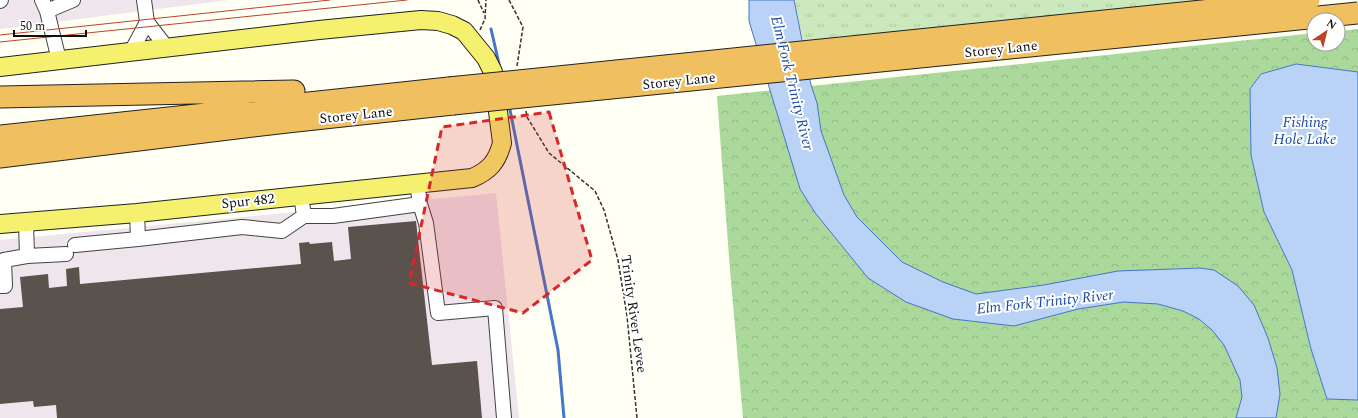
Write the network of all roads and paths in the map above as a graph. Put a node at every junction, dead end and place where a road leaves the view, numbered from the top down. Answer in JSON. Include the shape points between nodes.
{"nodes":[{"id":1,"x":73,"y":0,"type":"edge"},
{"id":2,"x":144,"y":0,"type":"edge"},
{"id":3,"x":478,"y":0,"type":"edge"},
{"id":4,"x":486,"y":0,"type":"edge"},
{"id":5,"x":509,"y":0,"type":"edge"},
{"id":6,"x":1309,"y":0,"type":"edge"},
{"id":7,"x":44,"y":5,"type":"edge"},
{"id":8,"x":1358,"y":13,"type":"edge"},
{"id":9,"x":484,"y":14,"type":"junction"},
{"id":10,"x":147,"y":22,"type":"junction"},
{"id":11,"x":475,"y":43,"type":"junction"},
{"id":12,"x":167,"y":48,"type":"junction"},
{"id":13,"x":131,"y":52,"type":"junction"},
{"id":14,"x":59,"y":60,"type":"junction"},
{"id":15,"x":0,"y":67,"type":"edge"},
{"id":16,"x":517,"y":67,"type":"dead end"},
{"id":17,"x":402,"y":92,"type":"junction"},
{"id":18,"x":451,"y":96,"type":"junction"},
{"id":19,"x":0,"y":97,"type":"edge"},
{"id":20,"x":526,"y":110,"type":"dead end"},
{"id":21,"x":0,"y":136,"type":"edge"},
{"id":22,"x":66,"y":151,"type":"junction"},
{"id":23,"x":0,"y":158,"type":"edge"},
{"id":24,"x":0,"y":167,"type":"edge"},
{"id":25,"x":417,"y":183,"type":"junction"},
{"id":26,"x":301,"y":195,"type":"junction"},
{"id":27,"x":420,"y":204,"type":"junction"},
{"id":28,"x":137,"y":213,"type":"junction"},
{"id":29,"x":304,"y":216,"type":"junction"},
{"id":30,"x":26,"y":223,"type":"junction"},
{"id":31,"x":0,"y":224,"type":"edge"},
{"id":32,"x":138,"y":239,"type":"junction"},
{"id":33,"x":27,"y":256,"type":"junction"},
{"id":34,"x":2,"y":260,"type":"edge"},
{"id":35,"x":0,"y":286,"type":"edge"},
{"id":36,"x":504,"y":418,"type":"edge"},
{"id":37,"x":637,"y":418,"type":"edge"}],
"edges":[{"from":1,"to":7,"type":"lane"},
{"from":2,"to":10,"type":"lane"},
{"from":3,"to":9,"type":"path"},
{"from":4,"to":9,"type":"path"},
{"from":5,"to":16,"type":"path","via":[[523,27]]},
{"from":6,"to":18,"type":"highway","name":"Storey Lane","bridge":true},
{"from":7,"to":14,"type":"lane"},
{"from":8,"to":18,"type":"highway","name":"Storey Lane","bridge":true},
{"from":9,"to":11,"type":"path","via":[[485,20]]},
{"from":10,"to":12,"type":"lane"},
{"from":10,"to":13,"type":"lane"},
{"from":11,"to":12,"type":"main road","via":[[464,31],[452,25],[421,20]]},
{"from":11,"to":25,"type":"main road","name":"Spur 482","via":[[486,58],[494,79],[502,144],[499,153],[492,166],[472,178]]},
{"from":12,"to":13,"type":"main road"},
{"from":13,"to":14,"type":"main road"},
{"from":14,"to":15,"type":"main road"},
{"from":17,"to":18,"type":"highway","name":"Storey Lane"},
{"from":17,"to":19,"type":"highway","via":[[304,91]]},
{"from":17,"to":21,"type":"highway","name":"Storey Lane"},
{"from":18,"to":22,"type":"highway","name":"Storey Lane","via":[[287,122]]},
{"from":20,"to":37,"type":"path","name":"Trinity River Levee","via":[[527,117],[549,153],[595,191],[604,210],[618,260],[627,316]]},
{"from":22,"to":23,"type":"highway","name":"Storey Lane"},
{"from":22,"to":24,"type":"highway"},
{"from":25,"to":26,"type":"main road","name":"Spur 482"},
{"from":25,"to":27,"type":"lane"},
{"from":26,"to":28,"type":"main road","name":"Spur 482"},
{"from":26,"to":29,"type":"lane"},
{"from":27,"to":29,"type":"lane","via":[[333,216]]},
{"from":27,"to":36,"type":"lane","via":[[426,223],[438,312],[495,308]]},
{"from":28,"to":30,"type":"main road","name":"Spur 482"},
{"from":28,"to":32,"type":"lane"},
{"from":29,"to":32,"type":"lane","via":[[282,231],[242,227]]},
{"from":30,"to":31,"type":"main road","name":"Spur 482"},
{"from":30,"to":33,"type":"lane"},
{"from":32,"to":33,"type":"lane"},
{"from":33,"to":34,"type":"lane"},
{"from":34,"to":35,"type":"lane","via":[[5,286]]}]}
